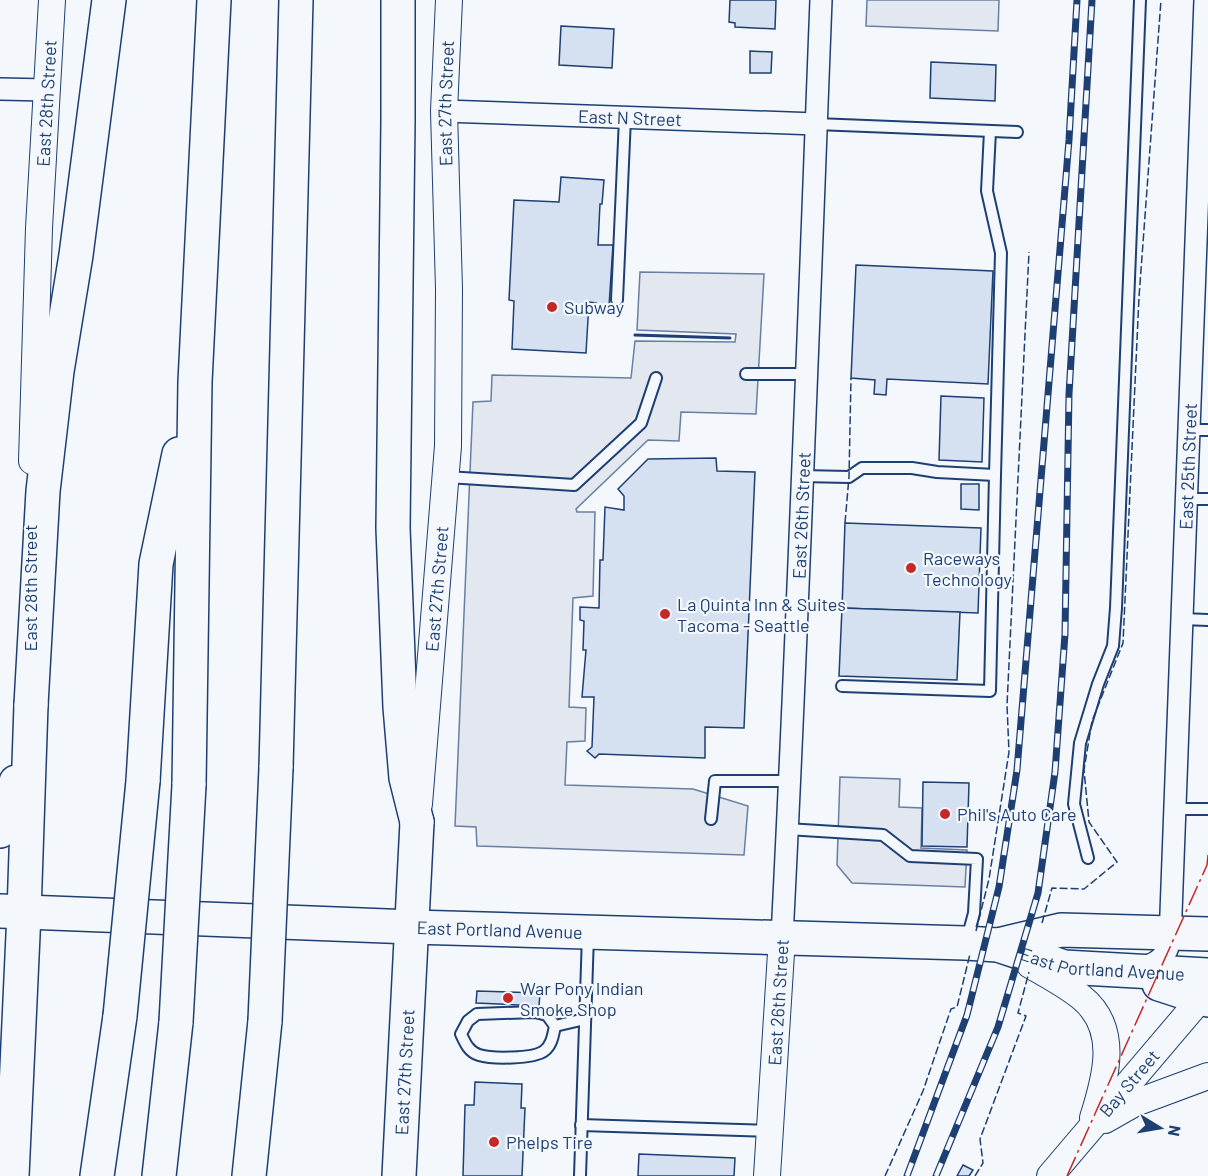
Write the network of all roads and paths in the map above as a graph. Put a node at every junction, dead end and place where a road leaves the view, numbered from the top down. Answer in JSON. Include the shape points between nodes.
{"nodes":[{"id":1,"x":52,"y":0,"type":"edge"},
{"id":2,"x":109,"y":0,"type":"edge"},
{"id":3,"x":213,"y":0,"type":"edge"},
{"id":4,"x":296,"y":0,"type":"edge"},
{"id":5,"x":398,"y":0,"type":"edge"},
{"id":6,"x":449,"y":0,"type":"edge"},
{"id":7,"x":821,"y":0,"type":"edge"},
{"id":8,"x":1140,"y":0,"type":"edge"},
{"id":9,"x":1204,"y":0,"type":"edge"},
{"id":10,"x":0,"y":88,"type":"edge"},
{"id":11,"x":47,"y":90,"type":"junction"},
{"id":12,"x":444,"y":111,"type":"junction"},
{"id":13,"x":625,"y":118,"type":"junction"},
{"id":14,"x":816,"y":124,"type":"junction"},
{"id":15,"x":990,"y":131,"type":"junction"},
{"id":16,"x":1017,"y":132,"type":"dead end"},
{"id":17,"x":617,"y":300,"type":"dead end"},
{"id":18,"x":746,"y":374,"type":"dead end"},
{"id":19,"x":806,"y":374,"type":"junction"},
{"id":20,"x":656,"y":378,"type":"dead end"},
{"id":21,"x":195,"y":382,"type":"junction"},
{"id":22,"x":1198,"y":430,"type":"edge"},
{"id":23,"x":995,"y":475,"type":"junction"},
{"id":24,"x":801,"y":476,"type":"junction"},
{"id":25,"x":447,"y":477,"type":"junction"},
{"id":26,"x":1186,"y":499,"type":"junction"},
{"id":27,"x":1208,"y":499,"type":"edge"},
{"id":28,"x":1182,"y":619,"type":"junction"},
{"id":29,"x":1208,"y":620,"type":"edge"},
{"id":30,"x":842,"y":686,"type":"dead end"},
{"id":31,"x":31,"y":705,"type":"junction"},
{"id":32,"x":29,"y":746,"type":"junction"},
{"id":33,"x":789,"y":781,"type":"junction"},
{"id":34,"x":1175,"y":809,"type":"junction"},
{"id":35,"x":1208,"y":810,"type":"edge"},
{"id":36,"x":711,"y":819,"type":"dead end"},
{"id":37,"x":417,"y":822,"type":"junction"},
{"id":38,"x":787,"y":829,"type":"junction"},
{"id":39,"x":0,"y":831,"type":"edge"},
{"id":40,"x":1088,"y":858,"type":"dead end"},
{"id":41,"x":12,"y":912,"type":"edge"},
{"id":42,"x":412,"y":927,"type":"junction"},
{"id":43,"x":588,"y":932,"type":"junction"},
{"id":44,"x":1170,"y":933,"type":"junction"},
{"id":45,"x":1208,"y":934,"type":"edge"},
{"id":46,"x":782,"y":937,"type":"junction"},
{"id":47,"x":965,"y":944,"type":"junction"},
{"id":48,"x":998,"y":945,"type":"junction"},
{"id":49,"x":1117,"y":971,"type":"junction"},
{"id":50,"x":0,"y":990,"type":"edge"},
{"id":51,"x":1206,"y":991,"type":"edge"},
{"id":52,"x":585,"y":1019,"type":"junction"},
{"id":53,"x":265,"y":1021,"type":"junction"},
{"id":54,"x":555,"y":1026,"type":"junction"},
{"id":55,"x":19,"y":1034,"type":"junction"},
{"id":56,"x":1208,"y":1076,"type":"edge"},
{"id":57,"x":581,"y":1125,"type":"junction"},
{"id":58,"x":1089,"y":1129,"type":"junction"},
{"id":59,"x":770,"y":1131,"type":"junction"},
{"id":60,"x":12,"y":1176,"type":"edge"},
{"id":61,"x":98,"y":1176,"type":"edge"},
{"id":62,"x":159,"y":1176,"type":"edge"},
{"id":63,"x":249,"y":1176,"type":"edge"},
{"id":64,"x":260,"y":1176,"type":"edge"},
{"id":65,"x":399,"y":1176,"type":"edge"},
{"id":66,"x":580,"y":1176,"type":"edge"},
{"id":67,"x":767,"y":1176,"type":"edge"},
{"id":68,"x":1050,"y":1176,"type":"edge"}],
"edges":[{"from":1,"to":11,"type":"street","name":"East 28th Street"},
{"from":2,"to":31,"type":"main road","via":[[44,491]]},
{"from":3,"to":21,"type":"main road"},
{"from":4,"to":53,"type":"main road","bridge":true,"via":[[276,768]]},
{"from":5,"to":37,"type":"main road","via":[[393,528],[400,707],[406,778]]},
{"from":6,"to":12,"type":"street","name":"East 27th Street"},
{"from":7,"to":14,"type":"street","name":"East 26th Street"},
{"from":8,"to":40,"type":"lane","via":[[1116,618],[1113,646],[1080,743],[1074,804]]},
{"from":9,"to":22,"type":"street","name":"East 25th Street"},
{"from":10,"to":11,"type":"street"},
{"from":11,"to":31,"type":"street","name":"East 28th Street","via":[[30,501]]},
{"from":12,"to":13,"type":"street","name":"East N Street"},
{"from":12,"to":25,"type":"street","name":"East 27th Street","via":[[449,289]]},
{"from":13,"to":14,"type":"street","name":"East N Street"},
{"from":13,"to":17,"type":"lane"},
{"from":14,"to":15,"type":"lane"},
{"from":14,"to":19,"type":"street","name":"East 26th Street"},
{"from":15,"to":16,"type":"lane"},
{"from":15,"to":23,"type":"lane","via":[[987,191],[1001,253]]},
{"from":18,"to":19,"type":"lane"},
{"from":19,"to":24,"type":"street","name":"East 26th Street"},
{"from":20,"to":25,"type":"lane","via":[[641,423],[574,485]]},
{"from":21,"to":61,"type":"main road","bridge":true,"via":[[156,564],[143,781],[120,1016]]},
{"from":21,"to":62,"type":"main road","bridge":true,"via":[[189,785],[176,1022]]},
{"from":22,"to":26,"type":"street","name":"East 25th Street"},
{"from":23,"to":24,"type":"lane","via":[[862,468],[849,477]]},
{"from":23,"to":30,"type":"lane","via":[[990,691]]},
{"from":24,"to":33,"type":"street","name":"East 26th Street"},
{"from":25,"to":37,"type":"street","name":"East 27th Street"},
{"from":26,"to":27,"type":"lane"},
{"from":26,"to":28,"type":"street","name":"East 25th Street"},
{"from":28,"to":29,"type":"lane"},
{"from":28,"to":34,"type":"street","name":"East 25th Street"},
{"from":31,"to":32,"type":"main road","name":"East 28th Street"},
{"from":32,"to":39,"type":"main road"},
{"from":32,"to":41,"type":"main road","name":"East 28th Street"},
{"from":33,"to":36,"type":"lane","via":[[715,781]]},
{"from":33,"to":38,"type":"street","name":"East 26th Street"},
{"from":34,"to":35,"type":"lane"},
{"from":34,"to":44,"type":"street","name":"East 25th Street"},
{"from":37,"to":42,"type":"main road","name":"East 27th Street"},
{"from":38,"to":46,"type":"street","name":"East 26th Street"},
{"from":38,"to":47,"type":"lane","via":[[883,835],[910,856],[977,859],[974,913]]},
{"from":41,"to":42,"type":"main road","name":"East Portland Avenue"},
{"from":41,"to":55,"type":"main road","name":"East 28th Street"},
{"from":42,"to":43,"type":"main road","name":"East Portland Avenue"},
{"from":42,"to":65,"type":"main road","name":"East 27th Street"},
{"from":43,"to":46,"type":"main road","name":"East Portland Avenue"},
{"from":43,"to":52,"type":"lane"},
{"from":44,"to":45,"type":"main road","name":"East Portland Avenue"},
{"from":44,"to":48,"type":"main road","name":"East Portland Avenue","via":[[1061,930]]},
{"from":44,"to":49,"type":"street","name":"East 25th Street","via":[[1167,951],[1158,962]]},
{"from":46,"to":47,"type":"main road","name":"East Portland Avenue"},
{"from":46,"to":59,"type":"street","name":"East 26th Street"},
{"from":47,"to":48,"type":"main road","name":"East Portland Avenue"},
{"from":48,"to":49,"type":"main road","name":"East Portland Avenue","via":[[1064,967]]},
{"from":48,"to":58,"type":"street","via":[[1083,998],[1102,1025],[1108,1055],[1106,1072]]},
{"from":49,"to":51,"type":"main road","name":"East Portland Avenue"},
{"from":50,"to":55,"type":"main road"},
{"from":51,"to":58,"type":"street","name":"Bay Street"},
{"from":52,"to":54,"type":"lane"},
{"from":52,"to":57,"type":"lane"},
{"from":53,"to":63,"type":"main road"},
{"from":53,"to":64,"type":"main road"},
{"from":54,"to":54,"type":"lane","via":[[552,1041],[543,1051],[526,1057],[478,1055],[467,1047],[461,1034],[477,1014],[535,1012],[547,1015]]},
{"from":55,"to":60,"type":"main road","name":"East 28th Street"},
{"from":56,"to":58,"type":"street","via":[[1135,1103]]},
{"from":57,"to":59,"type":"lane"},
{"from":57,"to":66,"type":"lane"},
{"from":58,"to":68,"type":"street","name":"Bay Street"},
{"from":59,"to":67,"type":"street","name":"East 26th Street"}]}
